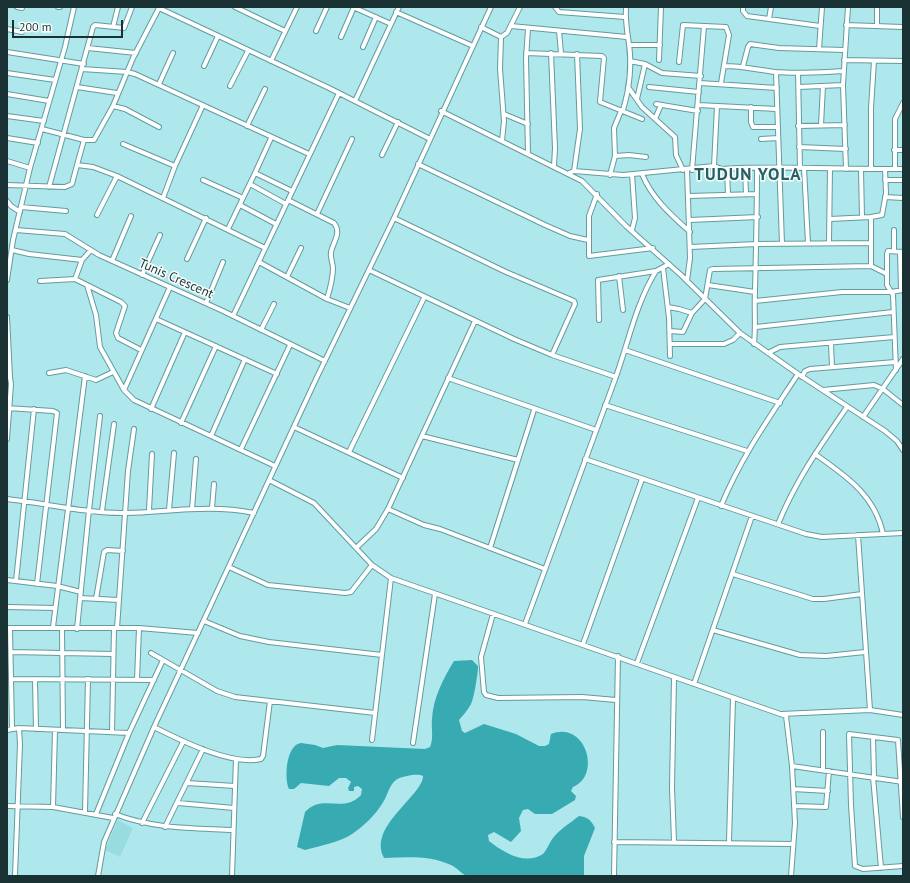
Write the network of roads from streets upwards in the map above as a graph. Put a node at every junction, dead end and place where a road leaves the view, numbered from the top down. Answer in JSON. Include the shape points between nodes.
{"nodes":[{"id":1,"x":17,"y":7,"type":"edge"},
{"id":2,"x":118,"y":7,"type":"edge"},
{"id":3,"x":132,"y":7,"type":"edge"},
{"id":4,"x":159,"y":7,"type":"edge"},
{"id":5,"x":235,"y":7,"type":"edge"},
{"id":6,"x":297,"y":7,"type":"edge"},
{"id":7,"x":327,"y":7,"type":"edge"},
{"id":8,"x":353,"y":7,"type":"edge"},
{"id":9,"x":399,"y":7,"type":"edge"},
{"id":10,"x":491,"y":7,"type":"edge"},
{"id":11,"x":520,"y":7,"type":"edge"},
{"id":12,"x":555,"y":7,"type":"edge"},
{"id":13,"x":626,"y":7,"type":"edge"},
{"id":14,"x":661,"y":7,"type":"edge"},
{"id":15,"x":743,"y":7,"type":"edge"},
{"id":16,"x":771,"y":7,"type":"edge"},
{"id":17,"x":822,"y":7,"type":"edge"},
{"id":18,"x":848,"y":7,"type":"edge"},
{"id":19,"x":877,"y":7,"type":"edge"},
{"id":20,"x":22,"y":8,"type":"edge"},
{"id":21,"x":74,"y":8,"type":"edge"},
{"id":22,"x":364,"y":9,"type":"edge"},
{"id":23,"x":396,"y":12,"type":"junction"},
{"id":24,"x":376,"y":17,"type":"junction"},
{"id":25,"x":625,"y":17,"type":"junction"},
{"id":26,"x":769,"y":19,"type":"junction"},
{"id":27,"x":391,"y":24,"type":"junction"},
{"id":28,"x":846,"y":25,"type":"junction"},
{"id":29,"x":511,"y":26,"type":"junction"},
{"id":30,"x":704,"y":26,"type":"junction"},
{"id":31,"x":820,"y":26,"type":"junction"},
{"id":32,"x":877,"y":26,"type":"junction"},
{"id":33,"x":113,"y":27,"type":"junction"},
{"id":34,"x":481,"y":27,"type":"junction"},
{"id":35,"x":903,"y":27,"type":"edge"},
{"id":36,"x":7,"y":29,"type":"edge"},
{"id":37,"x":528,"y":29,"type":"junction"},
{"id":38,"x":285,"y":31,"type":"junction"},
{"id":39,"x":316,"y":31,"type":"dead end"},
{"id":40,"x":559,"y":31,"type":"junction"},
{"id":41,"x":22,"y":32,"type":"dead end"},
{"id":42,"x":218,"y":36,"type":"junction"},
{"id":43,"x":501,"y":36,"type":"junction"},
{"id":44,"x":341,"y":37,"type":"dead end"},
{"id":45,"x":627,"y":37,"type":"junction"},
{"id":46,"x":629,"y":44,"type":"junction"},
{"id":47,"x":660,"y":45,"type":"junction"},
{"id":48,"x":473,"y":46,"type":"junction"},
{"id":49,"x":363,"y":47,"type":"dead end"},
{"id":50,"x":88,"y":48,"type":"junction"},
{"id":51,"x":819,"y":49,"type":"junction"},
{"id":52,"x":844,"y":50,"type":"junction"},
{"id":53,"x":248,"y":51,"type":"junction"},
{"id":54,"x":7,"y":52,"type":"edge"},
{"id":55,"x":526,"y":52,"type":"junction"},
{"id":56,"x":551,"y":52,"type":"junction"},
{"id":57,"x":136,"y":53,"type":"junction"},
{"id":58,"x":174,"y":53,"type":"dead end"},
{"id":59,"x":561,"y":53,"type":"junction"},
{"id":60,"x":577,"y":54,"type":"junction"},
{"id":61,"x":61,"y":60,"type":"junction"},
{"id":62,"x":659,"y":60,"type":"dead end"},
{"id":63,"x":844,"y":60,"type":"junction"},
{"id":64,"x":270,"y":61,"type":"junction"},
{"id":65,"x":630,"y":61,"type":"junction"},
{"id":66,"x":874,"y":61,"type":"junction"},
{"id":67,"x":903,"y":61,"type":"edge"},
{"id":68,"x":678,"y":62,"type":"dead end"},
{"id":69,"x":84,"y":64,"type":"junction"},
{"id":70,"x":645,"y":64,"type":"junction"},
{"id":71,"x":204,"y":66,"type":"dead end"},
{"id":72,"x":724,"y":66,"type":"junction"},
{"id":73,"x":743,"y":66,"type":"junction"},
{"id":74,"x":82,"y":70,"type":"junction"},
{"id":75,"x":844,"y":71,"type":"junction"},
{"id":76,"x":127,"y":72,"type":"junction"},
{"id":77,"x":776,"y":72,"type":"junction"},
{"id":78,"x":7,"y":73,"type":"edge"},
{"id":79,"x":798,"y":73,"type":"junction"},
{"id":80,"x":701,"y":76,"type":"junction"},
{"id":81,"x":55,"y":80,"type":"junction"},
{"id":82,"x":700,"y":83,"type":"junction"},
{"id":83,"x":721,"y":83,"type":"junction"},
{"id":84,"x":159,"y":84,"type":"junction"},
{"id":85,"x":843,"y":85,"type":"junction"},
{"id":86,"x":230,"y":86,"type":"dead end"},
{"id":87,"x":628,"y":86,"type":"junction"},
{"id":88,"x":823,"y":86,"type":"junction"},
{"id":89,"x":77,"y":87,"type":"junction"},
{"id":90,"x":649,"y":88,"type":"dead end"},
{"id":91,"x":777,"y":88,"type":"junction"},
{"id":92,"x":799,"y":88,"type":"junction"},
{"id":93,"x":266,"y":89,"type":"dead end"},
{"id":94,"x":699,"y":92,"type":"junction"},
{"id":95,"x":117,"y":93,"type":"junction"},
{"id":96,"x":7,"y":94,"type":"edge"},
{"id":97,"x":339,"y":94,"type":"junction"},
{"id":98,"x":637,"y":99,"type":"junction"},
{"id":99,"x":49,"y":101,"type":"junction"},
{"id":100,"x":355,"y":101,"type":"junction"},
{"id":101,"x":903,"y":103,"type":"edge"},
{"id":102,"x":203,"y":105,"type":"junction"},
{"id":103,"x":698,"y":105,"type":"junction"},
{"id":104,"x":113,"y":106,"type":"junction"},
{"id":105,"x":717,"y":106,"type":"junction"},
{"id":106,"x":751,"y":107,"type":"junction"},
{"id":107,"x":777,"y":109,"type":"junction"},
{"id":108,"x":698,"y":110,"type":"junction"},
{"id":109,"x":441,"y":111,"type":"junction"},
{"id":110,"x":621,"y":111,"type":"junction"},
{"id":111,"x":504,"y":114,"type":"junction"},
{"id":112,"x":7,"y":116,"type":"edge"},
{"id":113,"x":642,"y":119,"type":"dead end"},
{"id":114,"x":655,"y":119,"type":"junction"},
{"id":115,"x":44,"y":121,"type":"junction"},
{"id":116,"x":398,"y":122,"type":"junction"},
{"id":117,"x":528,"y":124,"type":"junction"},
{"id":118,"x":821,"y":125,"type":"junction"},
{"id":119,"x":845,"y":125,"type":"junction"},
{"id":120,"x":247,"y":126,"type":"junction"},
{"id":121,"x":798,"y":126,"type":"junction"},
{"id":122,"x":159,"y":127,"type":"dead end"},
{"id":123,"x":778,"y":127,"type":"junction"},
{"id":124,"x":42,"y":129,"type":"junction"},
{"id":125,"x":64,"y":134,"type":"junction"},
{"id":126,"x":7,"y":138,"type":"edge"},
{"id":127,"x":271,"y":138,"type":"junction"},
{"id":128,"x":778,"y":138,"type":"junction"},
{"id":129,"x":352,"y":139,"type":"dead end"},
{"id":130,"x":430,"y":139,"type":"junction"},
{"id":131,"x":761,"y":139,"type":"dead end"},
{"id":132,"x":84,"y":140,"type":"junction"},
{"id":133,"x":502,"y":141,"type":"junction"},
{"id":134,"x":38,"y":143,"type":"junction"},
{"id":135,"x":123,"y":144,"type":"dead end"},
{"id":136,"x":799,"y":147,"type":"junction"},
{"id":137,"x":846,"y":149,"type":"junction"},
{"id":138,"x":894,"y":150,"type":"junction"},
{"id":139,"x":903,"y":150,"type":"edge"},
{"id":140,"x":309,"y":154,"type":"junction"},
{"id":141,"x":528,"y":154,"type":"junction"},
{"id":142,"x":382,"y":155,"type":"dead end"},
{"id":143,"x":615,"y":156,"type":"junction"},
{"id":144,"x":646,"y":157,"type":"dead end"},
{"id":145,"x":7,"y":161,"type":"edge"},
{"id":146,"x":418,"y":164,"type":"junction"},
{"id":147,"x":78,"y":165,"type":"junction"},
{"id":148,"x":175,"y":166,"type":"junction"},
{"id":149,"x":554,"y":166,"type":"junction"},
{"id":150,"x":714,"y":166,"type":"junction"},
{"id":151,"x":779,"y":167,"type":"junction"},
{"id":152,"x":30,"y":168,"type":"junction"},
{"id":153,"x":745,"y":168,"type":"junction"},
{"id":154,"x":757,"y":168,"type":"junction"},
{"id":155,"x":802,"y":168,"type":"junction"},
{"id":156,"x":727,"y":169,"type":"junction"},
{"id":157,"x":830,"y":169,"type":"junction"},
{"id":158,"x":846,"y":169,"type":"junction"},
{"id":159,"x":871,"y":169,"type":"junction"},
{"id":160,"x":884,"y":169,"type":"junction"},
{"id":161,"x":895,"y":169,"type":"junction"},
{"id":162,"x":903,"y":169,"type":"edge"},
{"id":163,"x":688,"y":170,"type":"junction"},
{"id":164,"x":861,"y":170,"type":"junction"},
{"id":165,"x":574,"y":171,"type":"junction"},
{"id":166,"x":255,"y":173,"type":"junction"},
{"id":167,"x":569,"y":173,"type":"junction"},
{"id":168,"x":632,"y":174,"type":"junction"},
{"id":169,"x":642,"y":174,"type":"junction"},
{"id":170,"x":610,"y":175,"type":"junction"},
{"id":171,"x":117,"y":176,"type":"junction"},
{"id":172,"x":203,"y":180,"type":"dead end"},
{"id":173,"x":885,"y":180,"type":"junction"},
{"id":174,"x":903,"y":180,"type":"edge"},
{"id":175,"x":250,"y":184,"type":"junction"},
{"id":176,"x":7,"y":185,"type":"edge"},
{"id":177,"x":27,"y":186,"type":"junction"},
{"id":178,"x":49,"y":187,"type":"junction"},
{"id":179,"x":292,"y":191,"type":"junction"},
{"id":180,"x":597,"y":194,"type":"junction"},
{"id":181,"x":746,"y":194,"type":"junction"},
{"id":182,"x":757,"y":194,"type":"junction"},
{"id":183,"x":728,"y":195,"type":"junction"},
{"id":184,"x":689,"y":196,"type":"junction"},
{"id":185,"x":885,"y":197,"type":"junction"},
{"id":186,"x":163,"y":198,"type":"junction"},
{"id":187,"x":243,"y":198,"type":"junction"},
{"id":188,"x":903,"y":198,"type":"edge"},
{"id":189,"x":7,"y":201,"type":"edge"},
{"id":190,"x":287,"y":202,"type":"junction"},
{"id":191,"x":240,"y":205,"type":"junction"},
{"id":192,"x":21,"y":209,"type":"junction"},
{"id":193,"x":66,"y":212,"type":"dead end"},
{"id":194,"x":317,"y":214,"type":"junction"},
{"id":195,"x":97,"y":215,"type":"dead end"},
{"id":196,"x":131,"y":216,"type":"dead end"},
{"id":197,"x":758,"y":217,"type":"junction"},
{"id":198,"x":862,"y":217,"type":"junction"},
{"id":199,"x":871,"y":217,"type":"junction"},
{"id":200,"x":206,"y":218,"type":"junction"},
{"id":201,"x":394,"y":218,"type":"junction"},
{"id":202,"x":830,"y":219,"type":"junction"},
{"id":203,"x":690,"y":220,"type":"junction"},
{"id":204,"x":276,"y":224,"type":"junction"},
{"id":205,"x":228,"y":229,"type":"junction"},
{"id":206,"x":16,"y":230,"type":"junction"},
{"id":207,"x":632,"y":230,"type":"junction"},
{"id":208,"x":894,"y":230,"type":"dead end"},
{"id":209,"x":690,"y":232,"type":"junction"},
{"id":210,"x":160,"y":235,"type":"dead end"},
{"id":211,"x":588,"y":240,"type":"junction"},
{"id":212,"x":829,"y":242,"type":"junction"},
{"id":213,"x":808,"y":243,"type":"junction"},
{"id":214,"x":871,"y":243,"type":"junction"},
{"id":215,"x":757,"y":244,"type":"junction"},
{"id":216,"x":782,"y":244,"type":"junction"},
{"id":217,"x":690,"y":247,"type":"junction"},
{"id":218,"x":265,"y":248,"type":"junction"},
{"id":219,"x":301,"y":248,"type":"dead end"},
{"id":220,"x":653,"y":248,"type":"junction"},
{"id":221,"x":91,"y":250,"type":"junction"},
{"id":222,"x":12,"y":251,"type":"junction"},
{"id":223,"x":894,"y":251,"type":"junction"},
{"id":224,"x":901,"y":252,"type":"edge"},
{"id":225,"x":187,"y":259,"type":"dead end"},
{"id":226,"x":82,"y":260,"type":"junction"},
{"id":227,"x":112,"y":261,"type":"junction"},
{"id":228,"x":223,"y":262,"type":"dead end"},
{"id":229,"x":258,"y":262,"type":"junction"},
{"id":230,"x":669,"y":264,"type":"junction"},
{"id":231,"x":871,"y":266,"type":"junction"},
{"id":232,"x":663,"y":268,"type":"junction"},
{"id":233,"x":757,"y":268,"type":"junction"},
{"id":234,"x":369,"y":270,"type":"junction"},
{"id":235,"x":656,"y":271,"type":"junction"},
{"id":236,"x":887,"y":274,"type":"junction"},
{"id":237,"x":142,"y":275,"type":"junction"},
{"id":238,"x":619,"y":276,"type":"junction"},
{"id":239,"x":287,"y":278,"type":"junction"},
{"id":240,"x":75,"y":279,"type":"junction"},
{"id":241,"x":7,"y":280,"type":"edge"},
{"id":242,"x":40,"y":281,"type":"dead end"},
{"id":243,"x":687,"y":282,"type":"junction"},
{"id":244,"x":87,"y":285,"type":"junction"},
{"id":245,"x":708,"y":285,"type":"junction"},
{"id":246,"x":170,"y":288,"type":"junction"},
{"id":247,"x":902,"y":290,"type":"edge"},
{"id":248,"x":755,"y":292,"type":"junction"},
{"id":249,"x":891,"y":292,"type":"junction"},
{"id":250,"x":424,"y":298,"type":"junction"},
{"id":251,"x":327,"y":299,"type":"junction"},
{"id":252,"x":705,"y":299,"type":"junction"},
{"id":253,"x":755,"y":301,"type":"junction"},
{"id":254,"x":206,"y":303,"type":"junction"},
{"id":255,"x":274,"y":304,"type":"dead end"},
{"id":256,"x":350,"y":308,"type":"junction"},
{"id":257,"x":668,"y":308,"type":"junction"},
{"id":258,"x":623,"y":310,"type":"dead end"},
{"id":259,"x":893,"y":312,"type":"junction"},
{"id":260,"x":692,"y":313,"type":"junction"},
{"id":261,"x":233,"y":316,"type":"junction"},
{"id":262,"x":7,"y":317,"type":"edge"},
{"id":263,"x":156,"y":319,"type":"junction"},
{"id":264,"x":599,"y":320,"type":"dead end"},
{"id":265,"x":475,"y":321,"type":"junction"},
{"id":266,"x":756,"y":327,"type":"junction"},
{"id":267,"x":261,"y":330,"type":"junction"},
{"id":268,"x":670,"y":331,"type":"junction"},
{"id":269,"x":185,"y":332,"type":"junction"},
{"id":270,"x":740,"y":333,"type":"junction"},
{"id":271,"x":894,"y":337,"type":"junction"},
{"id":272,"x":7,"y":341,"type":"edge"},
{"id":273,"x":831,"y":343,"type":"junction"},
{"id":274,"x":670,"y":344,"type":"junction"},
{"id":275,"x":754,"y":344,"type":"junction"},
{"id":276,"x":290,"y":345,"type":"junction"},
{"id":277,"x":216,"y":346,"type":"junction"},
{"id":278,"x":141,"y":350,"type":"junction"},
{"id":279,"x":625,"y":350,"type":"junction"},
{"id":280,"x":768,"y":353,"type":"junction"},
{"id":281,"x":552,"y":355,"type":"junction"},
{"id":282,"x":670,"y":356,"type":"dead end"},
{"id":283,"x":245,"y":359,"type":"junction"},
{"id":284,"x":325,"y":362,"type":"junction"},
{"id":285,"x":895,"y":362,"type":"junction"},
{"id":286,"x":902,"y":362,"type":"edge"},
{"id":287,"x":832,"y":368,"type":"junction"},
{"id":288,"x":896,"y":370,"type":"junction"},
{"id":289,"x":113,"y":372,"type":"junction"},
{"id":290,"x":49,"y":373,"type":"dead end"},
{"id":291,"x":277,"y":374,"type":"junction"},
{"id":292,"x":85,"y":376,"type":"junction"},
{"id":293,"x":800,"y":376,"type":"junction"},
{"id":294,"x":9,"y":377,"type":"edge"},
{"id":295,"x":616,"y":377,"type":"junction"},
{"id":296,"x":448,"y":378,"type":"junction"},
{"id":297,"x":883,"y":389,"type":"junction"},
{"id":298,"x":124,"y":390,"type":"junction"},
{"id":299,"x":822,"y":390,"type":"junction"},
{"id":300,"x":780,"y":402,"type":"junction"},
{"id":301,"x":605,"y":405,"type":"junction"},
{"id":302,"x":903,"y":405,"type":"edge"},
{"id":303,"x":847,"y":407,"type":"junction"},
{"id":304,"x":9,"y":408,"type":"edge"},
{"id":305,"x":34,"y":409,"type":"junction"},
{"id":306,"x":150,"y":409,"type":"junction"},
{"id":307,"x":534,"y":410,"type":"junction"},
{"id":308,"x":100,"y":416,"type":"dead end"},
{"id":309,"x":863,"y":417,"type":"junction"},
{"id":310,"x":181,"y":422,"type":"junction"},
{"id":311,"x":114,"y":424,"type":"dead end"},
{"id":312,"x":294,"y":427,"type":"junction"},
{"id":313,"x":134,"y":429,"type":"dead end"},
{"id":314,"x":596,"y":430,"type":"junction"},
{"id":315,"x":211,"y":436,"type":"junction"},
{"id":316,"x":422,"y":436,"type":"junction"},
{"id":317,"x":7,"y":439,"type":"edge"},
{"id":318,"x":241,"y":449,"type":"junction"},
{"id":319,"x":903,"y":450,"type":"edge"},
{"id":320,"x":747,"y":451,"type":"junction"},
{"id":321,"x":349,"y":452,"type":"junction"},
{"id":322,"x":174,"y":453,"type":"dead end"},
{"id":323,"x":152,"y":454,"type":"dead end"},
{"id":324,"x":815,"y":454,"type":"junction"},
{"id":325,"x":196,"y":459,"type":"dead end"},
{"id":326,"x":586,"y":459,"type":"junction"},
{"id":327,"x":518,"y":460,"type":"junction"},
{"id":328,"x":276,"y":466,"type":"junction"},
{"id":329,"x":403,"y":478,"type":"junction"},
{"id":330,"x":642,"y":479,"type":"junction"},
{"id":331,"x":269,"y":480,"type":"junction"},
{"id":332,"x":214,"y":484,"type":"dead end"},
{"id":333,"x":698,"y":498,"type":"junction"},
{"id":334,"x":7,"y":499,"type":"edge"},
{"id":335,"x":24,"y":501,"type":"junction"},
{"id":336,"x":46,"y":504,"type":"junction"},
{"id":337,"x":721,"y":506,"type":"junction"},
{"id":338,"x":68,"y":507,"type":"junction"},
{"id":339,"x":212,"y":508,"type":"junction"},
{"id":340,"x":192,"y":509,"type":"junction"},
{"id":341,"x":388,"y":509,"type":"junction"},
{"id":342,"x":88,"y":510,"type":"junction"},
{"id":343,"x":149,"y":510,"type":"junction"},
{"id":344,"x":169,"y":510,"type":"junction"},
{"id":345,"x":102,"y":511,"type":"junction"},
{"id":346,"x":125,"y":513,"type":"junction"},
{"id":347,"x":254,"y":513,"type":"junction"},
{"id":348,"x":752,"y":516,"type":"junction"},
{"id":349,"x":778,"y":524,"type":"junction"},
{"id":350,"x":903,"y":533,"type":"edge"},
{"id":351,"x":883,"y":534,"type":"junction"},
{"id":352,"x":858,"y":535,"type":"junction"},
{"id":353,"x":356,"y":548,"type":"junction"},
{"id":354,"x":490,"y":548,"type":"junction"},
{"id":355,"x":123,"y":551,"type":"junction"},
{"id":356,"x":372,"y":565,"type":"junction"},
{"id":357,"x":229,"y":567,"type":"junction"},
{"id":358,"x":545,"y":569,"type":"junction"},
{"id":359,"x":732,"y":574,"type":"junction"},
{"id":360,"x":391,"y":578,"type":"junction"},
{"id":361,"x":7,"y":580,"type":"edge"},
{"id":362,"x":16,"y":581,"type":"junction"},
{"id":363,"x":37,"y":584,"type":"junction"},
{"id":364,"x":57,"y":586,"type":"junction"},
{"id":365,"x":81,"y":592,"type":"junction"},
{"id":366,"x":435,"y":594,"type":"junction"},
{"id":367,"x":862,"y":594,"type":"junction"},
{"id":368,"x":80,"y":598,"type":"junction"},
{"id":369,"x":96,"y":599,"type":"junction"},
{"id":370,"x":119,"y":600,"type":"junction"},
{"id":371,"x":7,"y":607,"type":"edge"},
{"id":372,"x":55,"y":608,"type":"junction"},
{"id":373,"x":493,"y":614,"type":"junction"},
{"id":374,"x":204,"y":621,"type":"junction"},
{"id":375,"x":525,"y":624,"type":"junction"},
{"id":376,"x":53,"y":627,"type":"junction"},
{"id":377,"x":8,"y":628,"type":"edge"},
{"id":378,"x":62,"y":628,"type":"junction"},
{"id":379,"x":77,"y":628,"type":"junction"},
{"id":380,"x":116,"y":628,"type":"junction"},
{"id":381,"x":138,"y":628,"type":"junction"},
{"id":382,"x":713,"y":630,"type":"junction"},
{"id":383,"x":198,"y":633,"type":"junction"},
{"id":384,"x":583,"y":644,"type":"junction"},
{"id":385,"x":10,"y":652,"type":"junction"},
{"id":386,"x":865,"y":652,"type":"junction"},
{"id":387,"x":151,"y":653,"type":"dead end"},
{"id":388,"x":62,"y":654,"type":"junction"},
{"id":389,"x":113,"y":654,"type":"junction"},
{"id":390,"x":382,"y":655,"type":"junction"},
{"id":391,"x":618,"y":656,"type":"junction"},
{"id":392,"x":163,"y":660,"type":"junction"},
{"id":393,"x":637,"y":663,"type":"junction"},
{"id":394,"x":181,"y":671,"type":"junction"},
{"id":395,"x":674,"y":677,"type":"junction"},
{"id":396,"x":62,"y":678,"type":"junction"},
{"id":397,"x":11,"y":679,"type":"junction"},
{"id":398,"x":35,"y":679,"type":"junction"},
{"id":399,"x":88,"y":679,"type":"junction"},
{"id":400,"x":113,"y":679,"type":"junction"},
{"id":401,"x":137,"y":680,"type":"junction"},
{"id":402,"x":154,"y":680,"type":"junction"},
{"id":403,"x":694,"y":684,"type":"junction"},
{"id":404,"x":733,"y":698,"type":"junction"},
{"id":405,"x":616,"y":700,"type":"junction"},
{"id":406,"x":270,"y":701,"type":"junction"},
{"id":407,"x":9,"y":704,"type":"edge"},
{"id":408,"x":870,"y":710,"type":"junction"},
{"id":409,"x":375,"y":713,"type":"junction"},
{"id":410,"x":781,"y":714,"type":"junction"},
{"id":411,"x":903,"y":715,"type":"edge"},
{"id":412,"x":12,"y":728,"type":"junction"},
{"id":413,"x":19,"y":728,"type":"junction"},
{"id":414,"x":154,"y":728,"type":"junction"},
{"id":415,"x":36,"y":729,"type":"junction"},
{"id":416,"x":7,"y":730,"type":"edge"},
{"id":417,"x":55,"y":730,"type":"junction"},
{"id":418,"x":63,"y":730,"type":"junction"},
{"id":419,"x":88,"y":731,"type":"junction"},
{"id":420,"x":112,"y":732,"type":"junction"},
{"id":421,"x":823,"y":732,"type":"dead end"},
{"id":422,"x":129,"y":733,"type":"junction"},
{"id":423,"x":873,"y":737,"type":"junction"},
{"id":424,"x":372,"y":740,"type":"dead end"},
{"id":425,"x":183,"y":742,"type":"junction"},
{"id":426,"x":413,"y":743,"type":"dead end"},
{"id":427,"x":898,"y":744,"type":"junction"},
{"id":428,"x":903,"y":746,"type":"edge"},
{"id":429,"x":203,"y":749,"type":"junction"},
{"id":430,"x":236,"y":759,"type":"junction"},
{"id":431,"x":792,"y":766,"type":"junction"},
{"id":432,"x":823,"y":770,"type":"junction"},
{"id":433,"x":828,"y":771,"type":"junction"},
{"id":434,"x":850,"y":774,"type":"junction"},
{"id":435,"x":874,"y":777,"type":"junction"},
{"id":436,"x":901,"y":781,"type":"edge"},
{"id":437,"x":187,"y":783,"type":"junction"},
{"id":438,"x":235,"y":786,"type":"junction"},
{"id":439,"x":793,"y":789,"type":"junction"},
{"id":440,"x":828,"y":791,"type":"junction"},
{"id":441,"x":178,"y":803,"type":"junction"},
{"id":442,"x":7,"y":806,"type":"edge"},
{"id":443,"x":18,"y":806,"type":"junction"},
{"id":444,"x":794,"y":806,"type":"junction"},
{"id":445,"x":53,"y":807,"type":"junction"},
{"id":446,"x":234,"y":808,"type":"junction"},
{"id":447,"x":86,"y":812,"type":"junction"},
{"id":448,"x":96,"y":814,"type":"junction"},
{"id":449,"x":114,"y":816,"type":"junction"},
{"id":450,"x":903,"y":817,"type":"edge"},
{"id":451,"x":142,"y":823,"type":"junction"},
{"id":452,"x":165,"y":827,"type":"junction"},
{"id":453,"x":233,"y":830,"type":"junction"},
{"id":454,"x":674,"y":841,"type":"junction"},
{"id":455,"x":614,"y":842,"type":"junction"},
{"id":456,"x":730,"y":842,"type":"junction"},
{"id":457,"x":794,"y":844,"type":"junction"},
{"id":458,"x":903,"y":866,"type":"edge"},
{"id":459,"x":881,"y":868,"type":"junction"},
{"id":460,"x":15,"y":876,"type":"edge"},
{"id":461,"x":98,"y":876,"type":"edge"},
{"id":462,"x":232,"y":876,"type":"edge"},
{"id":463,"x":614,"y":876,"type":"edge"},
{"id":464,"x":791,"y":876,"type":"edge"}],
"edges":[{"from":1,"to":20,"type":"street"},
{"from":2,"to":33,"type":"street"},
{"from":3,"to":33,"type":"street","via":[[124,28]]},
{"from":4,"to":42,"type":"street"},
{"from":4,"to":57,"type":"street"},
{"from":5,"to":38,"type":"street"},
{"from":6,"to":38,"type":"street"},
{"from":7,"to":39,"type":"street"},
{"from":8,"to":22,"type":"street"},
{"from":8,"to":44,"type":"street"},
{"from":9,"to":23,"type":"street"},
{"from":10,"to":34,"type":"street"},
{"from":11,"to":29,"type":"street"},
{"from":12,"to":25,"type":"street","via":[[559,12]]},
{"from":13,"to":25,"type":"street"},
{"from":14,"to":47,"type":"street"},
{"from":15,"to":26,"type":"street","via":[[747,16]]},
{"from":16,"to":26,"type":"street"},
{"from":17,"to":31,"type":"street"},
{"from":18,"to":28,"type":"street"},
{"from":19,"to":32,"type":"street"},
{"from":21,"to":61,"type":"street"},
{"from":22,"to":24,"type":"street"},
{"from":23,"to":27,"type":"street"},
{"from":23,"to":48,"type":"street"},
{"from":24,"to":27,"type":"street"},
{"from":24,"to":49,"type":"street"},
{"from":25,"to":45,"type":"street"},
{"from":26,"to":31,"type":"street"},
{"from":27,"to":100,"type":"street"},
{"from":28,"to":32,"type":"street"},
{"from":28,"to":52,"type":"street"},
{"from":29,"to":37,"type":"street"},
{"from":29,"to":43,"type":"street"},
{"from":30,"to":68,"type":"street","via":[[682,25]]},
{"from":30,"to":72,"type":"street","via":[[728,29]]},
{"from":30,"to":80,"type":"street"},
{"from":31,"to":51,"type":"street"},
{"from":32,"to":35,"type":"street"},
{"from":33,"to":50,"type":"street","via":[[95,25]]},
{"from":34,"to":43,"type":"street"},
{"from":34,"to":48,"type":"street"},
{"from":36,"to":41,"type":"street"},
{"from":37,"to":40,"type":"street"},
{"from":37,"to":55,"type":"street"},
{"from":38,"to":64,"type":"street"},
{"from":40,"to":45,"type":"street"},
{"from":40,"to":59,"type":"street"},
{"from":42,"to":53,"type":"street"},
{"from":42,"to":71,"type":"street"},
{"from":43,"to":111,"type":"street","via":[[500,69]]},
{"from":45,"to":46,"type":"street"},
{"from":46,"to":47,"type":"street"},
{"from":46,"to":65,"type":"street"},
{"from":47,"to":62,"type":"street"},
{"from":48,"to":109,"type":"street"},
{"from":50,"to":57,"type":"street"},
{"from":50,"to":69,"type":"street"},
{"from":51,"to":52,"type":"street"},
{"from":51,"to":73,"type":"street","via":[[750,44]]},
{"from":52,"to":63,"type":"street"},
{"from":53,"to":64,"type":"street"},
{"from":53,"to":86,"type":"street"},
{"from":54,"to":61,"type":"street"},
{"from":55,"to":56,"type":"street"},
{"from":55,"to":117,"type":"street"},
{"from":56,"to":59,"type":"street"},
{"from":56,"to":149,"type":"street"},
{"from":57,"to":76,"type":"street"},
{"from":58,"to":84,"type":"street"},
{"from":59,"to":60,"type":"street"},
{"from":60,"to":110,"type":"street","via":[[603,56],[599,100]]},
{"from":60,"to":165,"type":"street","via":[[580,129]]},
{"from":61,"to":69,"type":"street"},
{"from":61,"to":81,"type":"street"},
{"from":63,"to":66,"type":"street"},
{"from":63,"to":75,"type":"street"},
{"from":64,"to":97,"type":"street"},
{"from":65,"to":70,"type":"street"},
{"from":65,"to":87,"type":"street"},
{"from":66,"to":67,"type":"street"},
{"from":66,"to":159,"type":"street","via":[[870,108]]},
{"from":69,"to":74,"type":"street"},
{"from":70,"to":80,"type":"street","via":[[662,73]]},
{"from":70,"to":98,"type":"street"},
{"from":72,"to":73,"type":"street"},
{"from":72,"to":83,"type":"street"},
{"from":73,"to":77,"type":"street"},
{"from":74,"to":76,"type":"street"},
{"from":74,"to":89,"type":"street"},
{"from":75,"to":79,"type":"street"},
{"from":75,"to":85,"type":"street"},
{"from":76,"to":84,"type":"street"},
{"from":76,"to":95,"type":"street"},
{"from":77,"to":79,"type":"street"},
{"from":77,"to":91,"type":"street"},
{"from":78,"to":81,"type":"street"},
{"from":79,"to":92,"type":"street"},
{"from":80,"to":82,"type":"street"},
{"from":81,"to":99,"type":"street"},
{"from":82,"to":83,"type":"street"},
{"from":82,"to":94,"type":"street"},
{"from":83,"to":91,"type":"street"},
{"from":84,"to":102,"type":"street"},
{"from":85,"to":88,"type":"street"},
{"from":85,"to":119,"type":"street"},
{"from":87,"to":98,"type":"street"},
{"from":87,"to":110,"type":"street","via":[[626,102]]},
{"from":88,"to":92,"type":"street"},
{"from":88,"to":118,"type":"street"},
{"from":89,"to":95,"type":"street"},
{"from":89,"to":125,"type":"street"},
{"from":90,"to":94,"type":"street"},
{"from":91,"to":107,"type":"street"},
{"from":92,"to":121,"type":"street"},
{"from":93,"to":120,"type":"street"},
{"from":94,"to":103,"type":"street"},
{"from":95,"to":104,"type":"street"},
{"from":96,"to":99,"type":"street"},
{"from":97,"to":100,"type":"street"},
{"from":97,"to":140,"type":"street"},
{"from":98,"to":114,"type":"street"},
{"from":99,"to":115,"type":"street"},
{"from":100,"to":116,"type":"street"},
{"from":101,"to":138,"type":"street","via":[[895,119]]},
{"from":102,"to":120,"type":"street"},
{"from":102,"to":148,"type":"street"},
{"from":103,"to":105,"type":"street"},
{"from":103,"to":108,"type":"street"},
{"from":104,"to":122,"type":"street","via":[[126,109]]},
{"from":104,"to":132,"type":"street","via":[[94,140]]},
{"from":105,"to":106,"type":"street"},
{"from":105,"to":150,"type":"street"},
{"from":106,"to":107,"type":"street"},
{"from":106,"to":123,"type":"street","via":[[752,126]]},
{"from":107,"to":123,"type":"street"},
{"from":108,"to":114,"type":"street","via":[[659,104]]},
{"from":108,"to":163,"type":"street"},
{"from":109,"to":130,"type":"street"},
{"from":109,"to":133,"type":"street"},
{"from":110,"to":113,"type":"street"},
{"from":110,"to":143,"type":"street","via":[[614,128]]},
{"from":111,"to":117,"type":"street"},
{"from":111,"to":133,"type":"street"},
{"from":112,"to":115,"type":"street"},
{"from":114,"to":163,"type":"street","via":[[676,139],[676,155]]},
{"from":115,"to":124,"type":"street"},
{"from":116,"to":130,"type":"street"},
{"from":116,"to":142,"type":"street"},
{"from":117,"to":141,"type":"street"},
{"from":118,"to":119,"type":"street"},
{"from":118,"to":121,"type":"street"},
{"from":119,"to":137,"type":"street"},
{"from":120,"to":127,"type":"street"},
{"from":121,"to":136,"type":"street"},
{"from":123,"to":128,"type":"street"},
{"from":124,"to":125,"type":"street"},
{"from":124,"to":134,"type":"street"},
{"from":125,"to":132,"type":"street"},
{"from":125,"to":178,"type":"street"},
{"from":126,"to":134,"type":"street"},
{"from":127,"to":140,"type":"street"},
{"from":127,"to":166,"type":"street"},
{"from":128,"to":131,"type":"street"},
{"from":128,"to":151,"type":"street"},
{"from":129,"to":194,"type":"street"},
{"from":130,"to":146,"type":"street"},
{"from":132,"to":147,"type":"street"},
{"from":133,"to":141,"type":"street"},
{"from":134,"to":152,"type":"street"},
{"from":135,"to":148,"type":"street"},
{"from":136,"to":137,"type":"street"},
{"from":136,"to":155,"type":"street"},
{"from":137,"to":158,"type":"street"},
{"from":138,"to":139,"type":"street"},
{"from":138,"to":161,"type":"street"},
{"from":140,"to":179,"type":"street"},
{"from":141,"to":149,"type":"street"},
{"from":143,"to":144,"type":"street"},
{"from":143,"to":170,"type":"street"},
{"from":145,"to":152,"type":"street"},
{"from":146,"to":201,"type":"street"},
{"from":146,"to":211,"type":"street","via":[[545,225],[570,236]]},
{"from":147,"to":171,"type":"street","via":[[93,167]]},
{"from":147,"to":178,"type":"street","via":[[72,184],[66,187]]},
{"from":148,"to":186,"type":"street"},
{"from":149,"to":167,"type":"street"},
{"from":150,"to":156,"type":"street"},
{"from":150,"to":163,"type":"street"},
{"from":151,"to":154,"type":"street"},
{"from":151,"to":155,"type":"street"},
{"from":151,"to":216,"type":"street"},
{"from":152,"to":177,"type":"street"},
{"from":153,"to":154,"type":"street"},
{"from":153,"to":156,"type":"street"},
{"from":153,"to":181,"type":"street"},
{"from":154,"to":182,"type":"street"},
{"from":155,"to":157,"type":"street"},
{"from":155,"to":213,"type":"street"},
{"from":156,"to":183,"type":"street"},
{"from":157,"to":158,"type":"street"},
{"from":157,"to":202,"type":"street"},
{"from":158,"to":164,"type":"street"},
{"from":159,"to":160,"type":"street"},
{"from":159,"to":164,"type":"street"},
{"from":160,"to":161,"type":"street"},
{"from":160,"to":173,"type":"street"},
{"from":161,"to":162,"type":"street"},
{"from":163,"to":169,"type":"street"},
{"from":163,"to":184,"type":"street"},
{"from":164,"to":198,"type":"street"},
{"from":165,"to":167,"type":"street"},
{"from":165,"to":170,"type":"street"},
{"from":166,"to":175,"type":"street"},
{"from":166,"to":179,"type":"street"},
{"from":167,"to":180,"type":"street"},
{"from":168,"to":169,"type":"street"},
{"from":168,"to":170,"type":"street"},
{"from":168,"to":207,"type":"street","via":[[635,218]]},
{"from":169,"to":209,"type":"street","via":[[648,189]]},
{"from":171,"to":186,"type":"street"},
{"from":171,"to":195,"type":"street"},
{"from":172,"to":187,"type":"street"},
{"from":173,"to":174,"type":"street"},
{"from":173,"to":185,"type":"street"},
{"from":175,"to":187,"type":"street"},
{"from":175,"to":190,"type":"street"},
{"from":176,"to":177,"type":"street"},
{"from":177,"to":178,"type":"street"},
{"from":177,"to":192,"type":"street"},
{"from":179,"to":190,"type":"street"},
{"from":180,"to":207,"type":"street"},
{"from":180,"to":211,"type":"street","via":[[589,216]]},
{"from":181,"to":182,"type":"street"},
{"from":181,"to":183,"type":"street"},
{"from":182,"to":197,"type":"street"},
{"from":183,"to":184,"type":"street"},
{"from":184,"to":203,"type":"street"},
{"from":185,"to":188,"type":"street"},
{"from":185,"to":199,"type":"street","via":[[882,214]]},
{"from":186,"to":200,"type":"street"},
{"from":187,"to":191,"type":"street"},
{"from":189,"to":192,"type":"street","via":[[11,206]]},
{"from":190,"to":194,"type":"street"},
{"from":190,"to":204,"type":"street"},
{"from":191,"to":204,"type":"street"},
{"from":191,"to":205,"type":"street"},
{"from":192,"to":193,"type":"street"},
{"from":192,"to":206,"type":"street"},
{"from":194,"to":251,"type":"street","via":[[338,227],[331,253],[332,283]]},
{"from":196,"to":227,"type":"street"},
{"from":197,"to":203,"type":"street"},
{"from":197,"to":215,"type":"street"},
{"from":198,"to":199,"type":"street"},
{"from":198,"to":202,"type":"street"},
{"from":199,"to":214,"type":"street"},
{"from":200,"to":205,"type":"street"},
{"from":200,"to":225,"type":"street"},
{"from":201,"to":234,"type":"street"},
{"from":201,"to":281,"type":"street","via":[[506,272],[574,301],[575,304]]},
{"from":202,"to":212,"type":"street"},
{"from":203,"to":209,"type":"street"},
{"from":204,"to":218,"type":"street"},
{"from":205,"to":218,"type":"street"},
{"from":206,"to":221,"type":"street","name":"Tunis Crescent","via":[[65,234]]},
{"from":206,"to":222,"type":"street"},
{"from":207,"to":220,"type":"street"},
{"from":208,"to":223,"type":"street"},
{"from":209,"to":217,"type":"street"},
{"from":210,"to":237,"type":"street"},
{"from":211,"to":220,"type":"street","via":[[588,253],[591,257]]},
{"from":212,"to":213,"type":"street"},
{"from":212,"to":214,"type":"street"},
{"from":213,"to":216,"type":"street"},
{"from":214,"to":231,"type":"street"},
{"from":215,"to":216,"type":"street"},
{"from":215,"to":217,"type":"street"},
{"from":215,"to":233,"type":"street"},
{"from":217,"to":243,"type":"street"},
{"from":218,"to":229,"type":"street"},
{"from":219,"to":239,"type":"street"},
{"from":220,"to":230,"type":"street"},
{"from":221,"to":226,"type":"street"},
{"from":221,"to":227,"type":"street","name":"Tunis Crescent"},
{"from":222,"to":226,"type":"street"},
{"from":222,"to":241,"type":"street"},
{"from":223,"to":224,"type":"street"},
{"from":223,"to":236,"type":"street","via":[[887,253]]},
{"from":224,"to":247,"type":"street"},
{"from":226,"to":240,"type":"street"},
{"from":227,"to":237,"type":"street","name":"Tunis Crescent"},
{"from":228,"to":254,"type":"street"},
{"from":229,"to":239,"type":"street"},
{"from":229,"to":261,"type":"street"},
{"from":230,"to":232,"type":"street"},
{"from":230,"to":243,"type":"street"},
{"from":231,"to":233,"type":"street"},
{"from":231,"to":236,"type":"street"},
{"from":232,"to":235,"type":"street"},
{"from":232,"to":257,"type":"street"},
{"from":233,"to":245,"type":"street","via":[[711,269]]},
{"from":233,"to":248,"type":"street"},
{"from":234,"to":250,"type":"street"},
{"from":234,"to":256,"type":"street"},
{"from":235,"to":238,"type":"street"},
{"from":235,"to":279,"type":"street","via":[[639,306]]},
{"from":236,"to":249,"type":"street"},
{"from":237,"to":246,"type":"street","name":"Tunis Crescent"},
{"from":238,"to":258,"type":"street"},
{"from":238,"to":264,"type":"street","via":[[598,281]]},
{"from":239,"to":251,"type":"street"},
{"from":240,"to":242,"type":"street"},
{"from":240,"to":244,"type":"street"},
{"from":243,"to":252,"type":"street"},
{"from":244,"to":278,"type":"street","via":[[125,306],[116,333],[118,338]]},
{"from":244,"to":289,"type":"street","via":[[96,315],[100,347]]},
{"from":245,"to":248,"type":"street"},
{"from":245,"to":252,"type":"street"},
{"from":246,"to":254,"type":"street","name":"Tunis Crescent"},
{"from":246,"to":263,"type":"street"},
{"from":247,"to":249,"type":"street"},
{"from":248,"to":253,"type":"street"},
{"from":249,"to":253,"type":"street","via":[[842,292]]},
{"from":249,"to":259,"type":"street"},
{"from":250,"to":265,"type":"street"},
{"from":250,"to":321,"type":"street"},
{"from":251,"to":256,"type":"street"},
{"from":252,"to":260,"type":"street"},
{"from":252,"to":270,"type":"street"},
{"from":253,"to":266,"type":"street"},
{"from":254,"to":261,"type":"street","name":"Tunis Crescent"},
{"from":255,"to":267,"type":"street"},
{"from":256,"to":284,"type":"street"},
{"from":257,"to":260,"type":"street"},
{"from":257,"to":268,"type":"street"},
{"from":259,"to":266,"type":"street"},
{"from":259,"to":271,"type":"street"},
{"from":260,"to":268,"type":"street","via":[[683,332]]},
{"from":261,"to":267,"type":"street","name":"Tunis Crescent"},
{"from":262,"to":272,"type":"street"},
{"from":263,"to":269,"type":"street"},
{"from":263,"to":278,"type":"street"},
{"from":265,"to":281,"type":"street"},
{"from":265,"to":296,"type":"street"},
{"from":266,"to":275,"type":"street"},
{"from":267,"to":276,"type":"street","name":"Tunis Crescent"},
{"from":268,"to":274,"type":"street"},
{"from":269,"to":277,"type":"street"},
{"from":269,"to":306,"type":"street"},
{"from":270,"to":274,"type":"street","via":[[734,340],[724,344]]},
{"from":270,"to":275,"type":"street"},
{"from":271,"to":273,"type":"street"},
{"from":271,"to":285,"type":"street"},
{"from":272,"to":294,"type":"street"},
{"from":273,"to":280,"type":"street","via":[[780,347]]},
{"from":273,"to":287,"type":"street"},
{"from":274,"to":282,"type":"street"},
{"from":275,"to":280,"type":"street"},
{"from":276,"to":284,"type":"street","name":"Tunis Crescent"},
{"from":276,"to":291,"type":"street"},
{"from":277,"to":283,"type":"street"},
{"from":277,"to":310,"type":"street"},
{"from":278,"to":298,"type":"street"},
{"from":279,"to":295,"type":"street"},
{"from":279,"to":300,"type":"street"},
{"from":280,"to":293,"type":"street"},
{"from":281,"to":295,"type":"street"},
{"from":283,"to":291,"type":"street"},
{"from":283,"to":315,"type":"street"},
{"from":284,"to":312,"type":"street"},
{"from":285,"to":287,"type":"street"},
{"from":285,"to":288,"type":"street"},
{"from":286,"to":288,"type":"street"},
{"from":287,"to":293,"type":"street","via":[[806,370]]},
{"from":288,"to":297,"type":"street"},
{"from":289,"to":292,"type":"street","via":[[99,380]]},
{"from":289,"to":298,"type":"street"},
{"from":290,"to":292,"type":"street","via":[[66,370]]},
{"from":291,"to":318,"type":"street"},
{"from":292,"to":338,"type":"street"},
{"from":293,"to":299,"type":"street"},
{"from":293,"to":300,"type":"street"},
{"from":294,"to":304,"type":"street"},
{"from":295,"to":301,"type":"street"},
{"from":296,"to":307,"type":"street"},
{"from":296,"to":316,"type":"street"},
{"from":297,"to":299,"type":"street","via":[[867,385]]},
{"from":297,"to":302,"type":"street"},
{"from":297,"to":309,"type":"street"},
{"from":298,"to":306,"type":"street","via":[[134,400]]},
{"from":299,"to":303,"type":"street"},
{"from":300,"to":320,"type":"street"},
{"from":301,"to":314,"type":"street"},
{"from":301,"to":320,"type":"street"},
{"from":303,"to":309,"type":"street"},
{"from":303,"to":324,"type":"street"},
{"from":304,"to":305,"type":"street"},
{"from":304,"to":317,"type":"street"},
{"from":305,"to":335,"type":"street"},
{"from":305,"to":336,"type":"street","via":[[57,413]]},
{"from":306,"to":310,"type":"street"},
{"from":307,"to":314,"type":"street"},
{"from":307,"to":327,"type":"street"},
{"from":308,"to":342,"type":"street"},
{"from":309,"to":319,"type":"street","via":[[885,431]]},
{"from":310,"to":315,"type":"street"},
{"from":311,"to":345,"type":"street"},
{"from":312,"to":321,"type":"street"},
{"from":312,"to":328,"type":"street"},
{"from":313,"to":346,"type":"street"},
{"from":314,"to":326,"type":"street"},
{"from":315,"to":318,"type":"street"},
{"from":316,"to":327,"type":"street"},
{"from":316,"to":329,"type":"street"},
{"from":318,"to":328,"type":"street"},
{"from":320,"to":337,"type":"street","via":[[732,478]]},
{"from":321,"to":329,"type":"street"},
{"from":322,"to":344,"type":"street"},
{"from":323,"to":343,"type":"street"},
{"from":324,"to":349,"type":"street","via":[[790,495]]},
{"from":324,"to":351,"type":"street","via":[[854,482],[877,515]]},
{"from":325,"to":340,"type":"street"},
{"from":326,"to":330,"type":"street"},
{"from":326,"to":358,"type":"street"},
{"from":327,"to":354,"type":"street"},
{"from":328,"to":331,"type":"street"},
{"from":329,"to":341,"type":"street"},
{"from":330,"to":333,"type":"street"},
{"from":330,"to":384,"type":"street"},
{"from":331,"to":347,"type":"street"},
{"from":331,"to":353,"type":"street","via":[[314,503]]},
{"from":332,"to":339,"type":"street"},
{"from":333,"to":337,"type":"street"},
{"from":333,"to":393,"type":"street"},
{"from":334,"to":335,"type":"street"},
{"from":335,"to":336,"type":"street"},
{"from":335,"to":362,"type":"street"},
{"from":336,"to":338,"type":"street"},
{"from":336,"to":363,"type":"street"},
{"from":337,"to":348,"type":"street"},
{"from":338,"to":342,"type":"street"},
{"from":338,"to":364,"type":"street"},
{"from":339,"to":340,"type":"street"},
{"from":339,"to":347,"type":"street"},
{"from":340,"to":344,"type":"street"},
{"from":341,"to":353,"type":"street","via":[[376,529]]},
{"from":341,"to":354,"type":"street","via":[[424,525]]},
{"from":342,"to":345,"type":"street"},
{"from":342,"to":365,"type":"street"},
{"from":343,"to":344,"type":"street"},
{"from":343,"to":346,"type":"street"},
{"from":345,"to":346,"type":"street"},
{"from":346,"to":355,"type":"street"},
{"from":347,"to":357,"type":"street"},
{"from":348,"to":349,"type":"street"},
{"from":348,"to":359,"type":"street"},
{"from":349,"to":352,"type":"street","via":[[822,537]]},
{"from":350,"to":351,"type":"street"},
{"from":351,"to":352,"type":"street"},
{"from":352,"to":367,"type":"street"},
{"from":353,"to":356,"type":"street"},
{"from":354,"to":358,"type":"street"},
{"from":355,"to":369,"type":"street","via":[[104,552]]},
{"from":355,"to":370,"type":"street"},
{"from":356,"to":357,"type":"street","via":[[351,592],[345,593],[268,585]]},
{"from":356,"to":360,"type":"street"},
{"from":357,"to":374,"type":"street"},
{"from":358,"to":375,"type":"street"},
{"from":359,"to":367,"type":"street","via":[[813,599]]},
{"from":359,"to":382,"type":"street"},
{"from":360,"to":366,"type":"street"},
{"from":360,"to":390,"type":"street"},
{"from":361,"to":362,"type":"street"},
{"from":362,"to":363,"type":"street"},
{"from":363,"to":364,"type":"street"},
{"from":364,"to":365,"type":"street"},
{"from":364,"to":372,"type":"street"},
{"from":365,"to":368,"type":"street"},
{"from":366,"to":373,"type":"street"},
{"from":366,"to":426,"type":"street"},
{"from":367,"to":386,"type":"street"},
{"from":368,"to":369,"type":"street"},
{"from":368,"to":379,"type":"street"},
{"from":369,"to":370,"type":"street"},
{"from":370,"to":380,"type":"street"},
{"from":371,"to":372,"type":"street"},
{"from":372,"to":376,"type":"street"},
{"from":373,"to":375,"type":"street"},
{"from":373,"to":405,"type":"street","via":[[481,657],[486,695],[498,698]]},
{"from":374,"to":383,"type":"street"},
{"from":374,"to":390,"type":"street","via":[[240,636],[269,642]]},
{"from":375,"to":384,"type":"street"},
{"from":376,"to":377,"type":"street"},
{"from":376,"to":378,"type":"street"},
{"from":377,"to":385,"type":"street"},
{"from":378,"to":379,"type":"street"},
{"from":378,"to":388,"type":"street"},
{"from":379,"to":380,"type":"street"},
{"from":380,"to":381,"type":"street"},
{"from":380,"to":389,"type":"street"},
{"from":381,"to":383,"type":"street"},
{"from":381,"to":401,"type":"street"},
{"from":382,"to":386,"type":"street","via":[[800,655],[826,656]]},
{"from":382,"to":403,"type":"street"},
{"from":383,"to":394,"type":"street"},
{"from":384,"to":391,"type":"street"},
{"from":385,"to":388,"type":"street"},
{"from":385,"to":397,"type":"street"},
{"from":386,"to":408,"type":"street"},
{"from":387,"to":392,"type":"street"},
{"from":388,"to":389,"type":"street"},
{"from":388,"to":396,"type":"street"},
{"from":389,"to":400,"type":"street"},
{"from":390,"to":409,"type":"street"},
{"from":391,"to":393,"type":"street"},
{"from":391,"to":405,"type":"street"},
{"from":392,"to":394,"type":"street"},
{"from":392,"to":402,"type":"street"},
{"from":393,"to":395,"type":"street"},
{"from":394,"to":406,"type":"street","via":[[217,691],[235,697]]},
{"from":394,"to":414,"type":"street"},
{"from":395,"to":403,"type":"street"},
{"from":395,"to":454,"type":"street"},
{"from":396,"to":398,"type":"street"},
{"from":396,"to":399,"type":"street"},
{"from":396,"to":418,"type":"street"},
{"from":397,"to":398,"type":"street"},
{"from":397,"to":407,"type":"street"},
{"from":398,"to":415,"type":"street"},
{"from":399,"to":400,"type":"street"},
{"from":399,"to":419,"type":"street"},
{"from":400,"to":401,"type":"street"},
{"from":400,"to":420,"type":"street"},
{"from":401,"to":402,"type":"street"},
{"from":402,"to":422,"type":"street"},
{"from":403,"to":404,"type":"street"},
{"from":404,"to":410,"type":"street"},
{"from":404,"to":456,"type":"street"},
{"from":405,"to":455,"type":"street"},
{"from":406,"to":409,"type":"street"},
{"from":406,"to":430,"type":"street","via":[[261,759]]},
{"from":407,"to":412,"type":"street"},
{"from":408,"to":410,"type":"street"},
{"from":408,"to":411,"type":"street"},
{"from":409,"to":424,"type":"street"},
{"from":410,"to":431,"type":"street","via":[[787,718]]},
{"from":412,"to":413,"type":"street"},
{"from":412,"to":416,"type":"street"},
{"from":413,"to":415,"type":"street"},
{"from":413,"to":443,"type":"street"},
{"from":414,"to":425,"type":"street"},
{"from":414,"to":449,"type":"street"},
{"from":415,"to":417,"type":"street"},
{"from":417,"to":418,"type":"street"},
{"from":417,"to":445,"type":"street"},
{"from":418,"to":419,"type":"street"},
{"from":419,"to":420,"type":"street"},
{"from":419,"to":447,"type":"street"},
{"from":420,"to":422,"type":"street"},
{"from":421,"to":432,"type":"street"},
{"from":422,"to":448,"type":"street"},
{"from":423,"to":427,"type":"street","via":[[897,740]]},
{"from":423,"to":434,"type":"street","via":[[849,734]]},
{"from":423,"to":435,"type":"street"},
{"from":425,"to":429,"type":"street"},
{"from":425,"to":451,"type":"street"},
{"from":427,"to":428,"type":"street"},
{"from":427,"to":436,"type":"street"},
{"from":429,"to":430,"type":"street"},
{"from":429,"to":437,"type":"street"},
{"from":430,"to":438,"type":"street"},
{"from":431,"to":432,"type":"street"},
{"from":431,"to":439,"type":"street"},
{"from":432,"to":433,"type":"street"},
{"from":433,"to":434,"type":"street"},
{"from":433,"to":440,"type":"street"},
{"from":434,"to":435,"type":"street"},
{"from":434,"to":459,"type":"street","via":[[855,866],[863,869]]},
{"from":435,"to":436,"type":"street"},
{"from":435,"to":459,"type":"street"},
{"from":436,"to":450,"type":"street"},
{"from":437,"to":438,"type":"street"},
{"from":437,"to":441,"type":"street"},
{"from":438,"to":446,"type":"street"},
{"from":439,"to":440,"type":"street"},
{"from":439,"to":444,"type":"street"},
{"from":440,"to":444,"type":"street","via":[[826,807]]},
{"from":441,"to":446,"type":"street"},
{"from":441,"to":452,"type":"street"},
{"from":442,"to":443,"type":"street"},
{"from":443,"to":445,"type":"street"},
{"from":443,"to":460,"type":"street"},
{"from":444,"to":457,"type":"street"},
{"from":445,"to":447,"type":"street"},
{"from":446,"to":453,"type":"street"},
{"from":447,"to":448,"type":"street"},
{"from":448,"to":449,"type":"street"},
{"from":449,"to":451,"type":"street"},
{"from":449,"to":461,"type":"street","via":[[102,847]]},
{"from":451,"to":452,"type":"street"},
{"from":452,"to":453,"type":"street"},
{"from":453,"to":462,"type":"street"},
{"from":454,"to":455,"type":"street"},
{"from":454,"to":456,"type":"street"},
{"from":455,"to":463,"type":"street"},
{"from":456,"to":457,"type":"street"},
{"from":457,"to":464,"type":"street"},
{"from":458,"to":459,"type":"street"}]}
